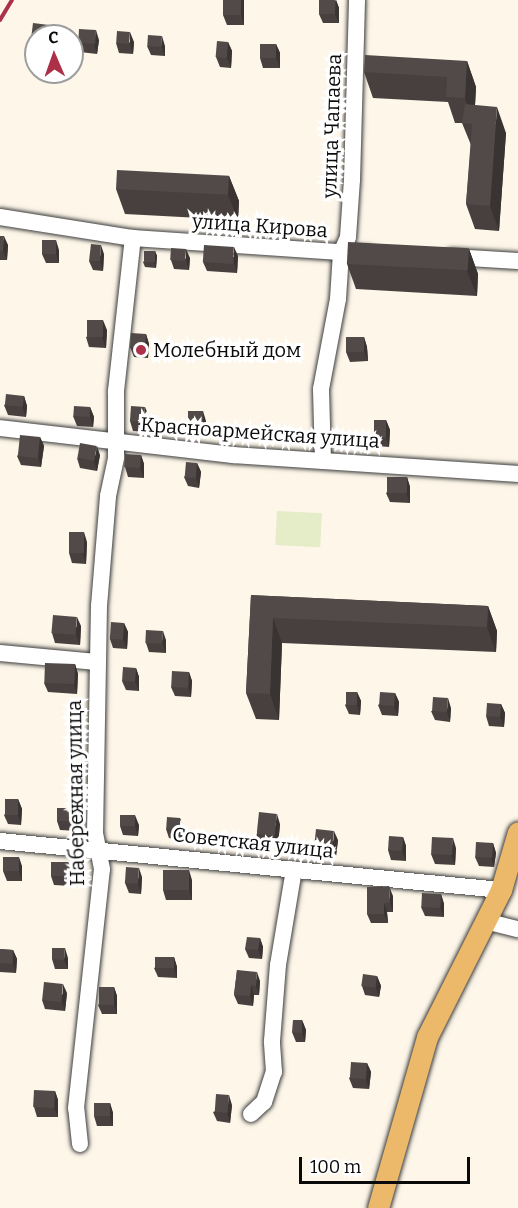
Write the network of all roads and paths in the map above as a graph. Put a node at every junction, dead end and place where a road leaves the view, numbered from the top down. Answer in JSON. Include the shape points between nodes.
{"nodes":[{"id":1,"x":357,"y":0,"type":"edge"},
{"id":2,"x":0,"y":217,"type":"edge"},
{"id":3,"x":133,"y":238,"type":"junction"},
{"id":4,"x":340,"y":253,"type":"junction"},
{"id":5,"x":386,"y":254,"type":"edge"},
{"id":6,"x":432,"y":256,"type":"edge"},
{"id":7,"x":518,"y":261,"type":"edge"},
{"id":8,"x":0,"y":428,"type":"edge"},
{"id":9,"x":116,"y":442,"type":"junction"},
{"id":10,"x":323,"y":461,"type":"junction"},
{"id":11,"x":518,"y":474,"type":"edge"},
{"id":12,"x":0,"y":653,"type":"edge"},
{"id":13,"x":97,"y":662,"type":"junction"},
{"id":14,"x":518,"y":832,"type":"edge"},
{"id":15,"x":0,"y":841,"type":"edge"},
{"id":16,"x":98,"y":848,"type":"junction"},
{"id":17,"x":294,"y":869,"type":"junction"},
{"id":18,"x":501,"y":890,"type":"junction"},
{"id":19,"x":485,"y":921,"type":"junction"},
{"id":20,"x":518,"y":928,"type":"edge"},
{"id":21,"x":251,"y":1114,"type":"dead end"},
{"id":22,"x":80,"y":1144,"type":"dead end"},
{"id":23,"x":378,"y":1208,"type":"edge"}],
"edges":[{"from":1,"to":4,"type":"street","name":"улица Чапаева","via":[[353,169],[348,237]]},
{"from":2,"to":3,"type":"street","name":"улица Кирова"},
{"from":3,"to":4,"type":"street","name":"улица Кирова"},
{"from":3,"to":9,"type":"street","name":"Набережная улица","via":[[116,391]]},
{"from":4,"to":5,"type":"street","name":"улица Кирова"},
{"from":4,"to":10,"type":"street","name":"улица Чапаева","via":[[338,299],[321,389]]},
{"from":6,"to":7,"type":"street"},
{"from":8,"to":9,"type":"street","name":"Красноармейская улица"},
{"from":9,"to":10,"type":"street","name":"Красноармейская улица"},
{"from":9,"to":13,"type":"street","name":"Набережная улица"},
{"from":10,"to":11,"type":"street","name":"Красноармейская улица"},
{"from":12,"to":13,"type":"street"},
{"from":13,"to":16,"type":"street","name":"Набережная улица"},
{"from":14,"to":18,"type":"main road"},
{"from":15,"to":16,"type":"street","name":"Советская улица"},
{"from":16,"to":17,"type":"street","name":"Советская улица"},
{"from":16,"to":22,"type":"street","name":"Набережная улица","via":[[102,869],[75,1108]]},
{"from":17,"to":18,"type":"street","name":"Советская улица"},
{"from":17,"to":21,"type":"street","via":[[278,965],[272,1041],[274,1072],[264,1102]]},
{"from":18,"to":19,"type":"main road"},
{"from":19,"to":20,"type":"street"},
{"from":19,"to":23,"type":"main road","via":[[427,1037]]}]}
